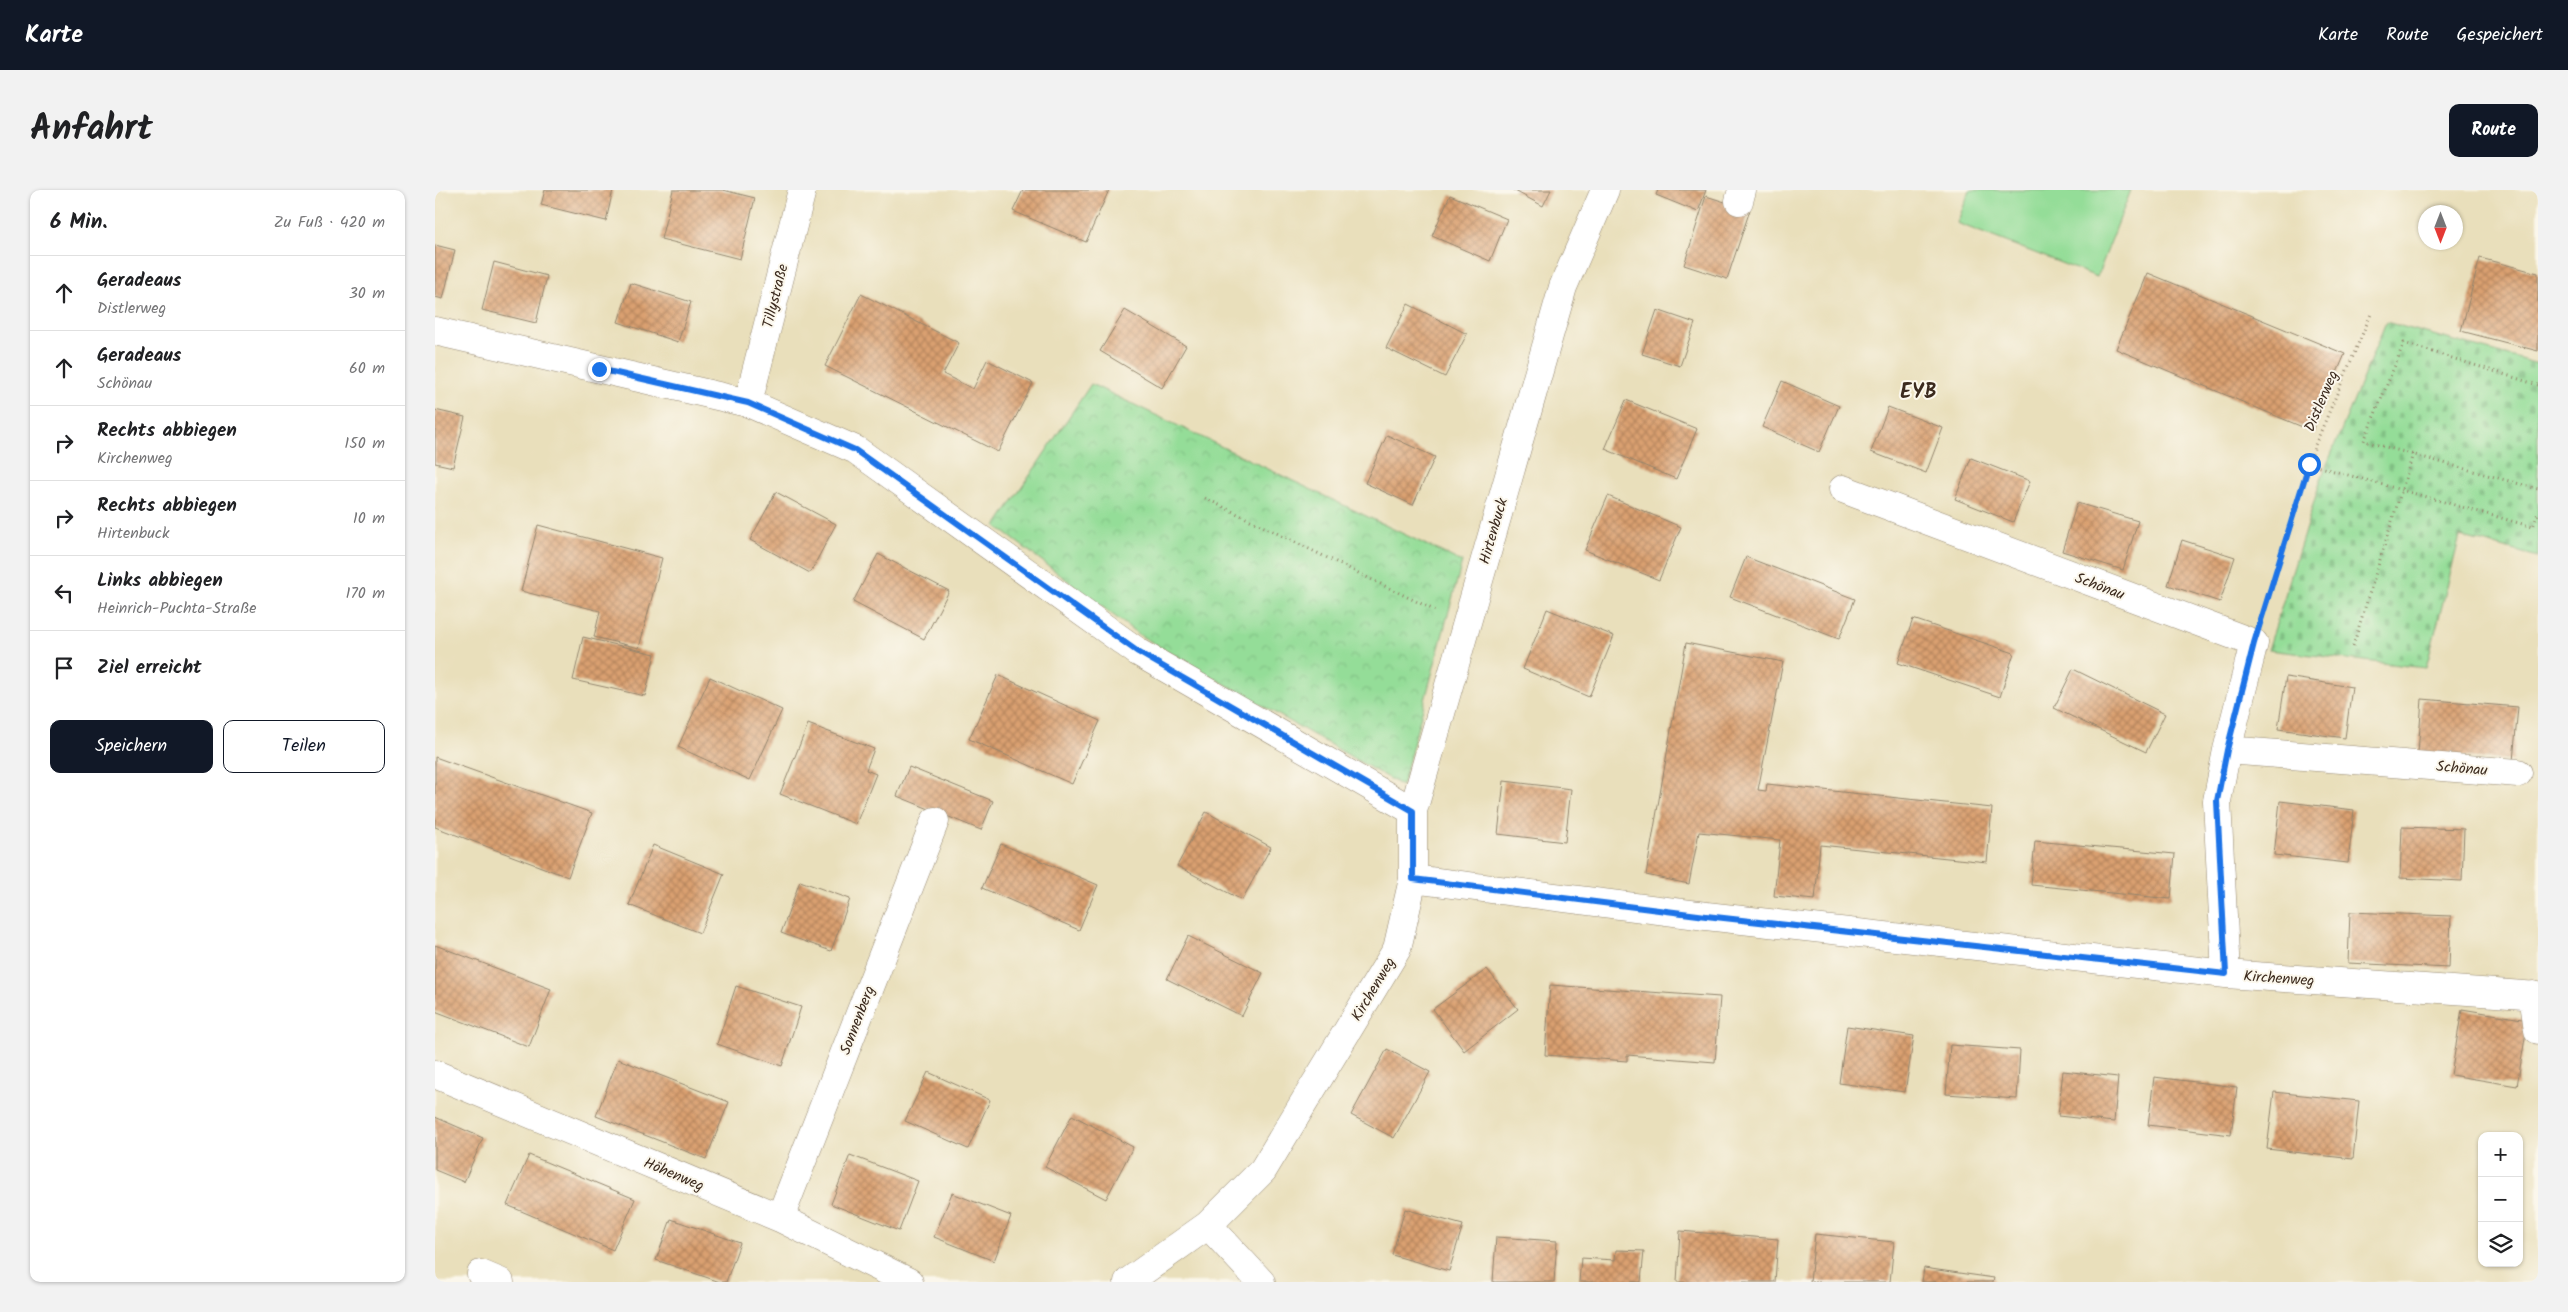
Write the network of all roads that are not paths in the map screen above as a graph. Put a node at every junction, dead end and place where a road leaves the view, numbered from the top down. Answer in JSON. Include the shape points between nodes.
{"nodes":[{"id":1,"x":802,"y":190,"type":"edge"},
{"id":2,"x":1605,"y":190,"type":"edge"},
{"id":3,"x":435,"y":331,"type":"edge"},
{"id":4,"x":748,"y":403,"type":"junction"},
{"id":5,"x":1843,"y":489,"type":"dead end"},
{"id":6,"x":2227,"y":750,"type":"junction"},
{"id":7,"x":2518,"y":773,"type":"dead end"},
{"id":8,"x":1413,"y":811,"type":"junction"},
{"id":9,"x":935,"y":821,"type":"dead end"},
{"id":10,"x":1413,"y":879,"type":"junction"},
{"id":11,"x":2226,"y":974,"type":"junction"},
{"id":12,"x":2536,"y":996,"type":"edge"},
{"id":13,"x":2538,"y":1030,"type":"edge"},
{"id":14,"x":435,"y":1074,"type":"edge"},
{"id":15,"x":780,"y":1218,"type":"junction"},
{"id":16,"x":1208,"y":1225,"type":"junction"},
{"id":17,"x":909,"y":1282,"type":"edge"},
{"id":18,"x":1128,"y":1282,"type":"edge"},
{"id":19,"x":1261,"y":1282,"type":"edge"}],
"edges":[{"from":1,"to":4,"type":"street","name":"Tillystraße"},
{"from":2,"to":8,"type":"street","name":"Hirtenbuck","via":[[1563,287]]},
{"from":3,"to":4,"type":"street"},
{"from":4,"to":8,"type":"street","via":[[855,450],[1138,652]]},
{"from":5,"to":6,"type":"street","name":"Schönau","via":[[2254,643]]},
{"from":6,"to":7,"type":"street","name":"Schönau"},
{"from":6,"to":11,"type":"street","via":[[2217,801]]},
{"from":8,"to":10,"type":"street","name":"Hirtenbuck"},
{"from":9,"to":15,"type":"street","name":"Sonnenberg"},
{"from":10,"to":11,"type":"street","name":"Kirchenweg","via":[[1706,916]]},
{"from":10,"to":16,"type":"street","name":"Kirchenweg","via":[[1397,950],[1263,1170]]},
{"from":11,"to":12,"type":"street","name":"Kirchenweg"},
{"from":12,"to":13,"type":"street"},
{"from":14,"to":15,"type":"street","name":"Höhenweg"},
{"from":15,"to":17,"type":"street","name":"Höhenweg"},
{"from":16,"to":18,"type":"street"},
{"from":16,"to":19,"type":"street"}]}
